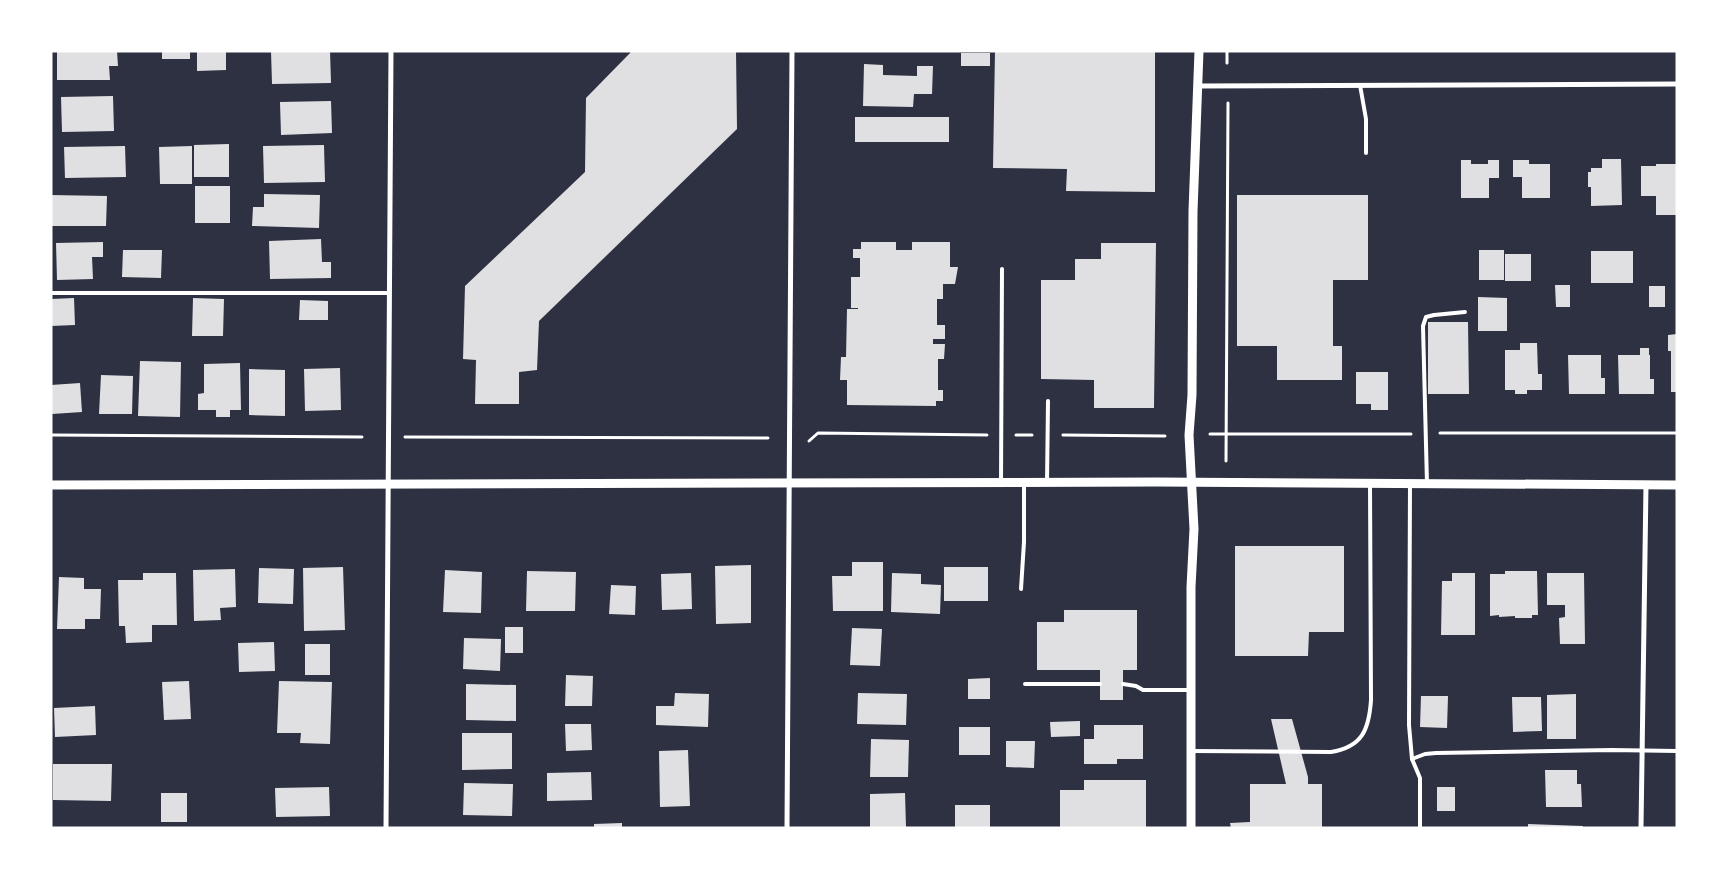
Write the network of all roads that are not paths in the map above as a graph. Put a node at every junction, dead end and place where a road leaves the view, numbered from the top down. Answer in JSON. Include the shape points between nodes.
{"nodes":[{"id":1,"x":391,"y":51,"type":"edge"},
{"id":2,"x":792,"y":51,"type":"edge"},
{"id":3,"x":1199,"y":51,"type":"edge"},
{"id":4,"x":1677,"y":84,"type":"edge"},
{"id":5,"x":1360,"y":85,"type":"junction"},
{"id":6,"x":1199,"y":86,"type":"junction"},
{"id":7,"x":1366,"y":153,"type":"dead end"},
{"id":8,"x":1002,"y":270,"type":"dead end"},
{"id":9,"x":51,"y":293,"type":"edge"},
{"id":10,"x":389,"y":293,"type":"junction"},
{"id":11,"x":1465,"y":312,"type":"dead end"},
{"id":12,"x":1048,"y":401,"type":"dead end"},
{"id":13,"x":1002,"y":483,"type":"junction"},
{"id":14,"x":1024,"y":483,"type":"junction"},
{"id":15,"x":1046,"y":483,"type":"junction"},
{"id":16,"x":1193,"y":483,"type":"junction"},
{"id":17,"x":789,"y":484,"type":"junction"},
{"id":18,"x":1370,"y":484,"type":"junction"},
{"id":19,"x":1410,"y":484,"type":"junction"},
{"id":20,"x":1427,"y":484,"type":"junction"},
{"id":21,"x":51,"y":485,"type":"edge"},
{"id":22,"x":388,"y":485,"type":"junction"},
{"id":23,"x":1646,"y":485,"type":"junction"},
{"id":24,"x":1677,"y":485,"type":"edge"},
{"id":25,"x":1021,"y":589,"type":"dead end"},
{"id":26,"x":1025,"y":684,"type":"dead end"},
{"id":27,"x":1100,"y":684,"type":"dead end"},
{"id":28,"x":1123,"y":684,"type":"dead end"},
{"id":29,"x":1191,"y":690,"type":"junction"},
{"id":30,"x":1642,"y":750,"type":"junction"},
{"id":31,"x":1191,"y":751,"type":"junction"},
{"id":32,"x":1677,"y":751,"type":"edge"},
{"id":33,"x":1412,"y":759,"type":"junction"},
{"id":34,"x":386,"y":828,"type":"edge"},
{"id":35,"x":787,"y":828,"type":"edge"},
{"id":36,"x":1191,"y":828,"type":"edge"},
{"id":37,"x":1420,"y":828,"type":"edge"},
{"id":38,"x":1641,"y":828,"type":"edge"}],
"edges":[{"from":1,"to":10,"type":"street"},
{"from":2,"to":17,"type":"street"},
{"from":3,"to":6,"type":"street"},
{"from":4,"to":5,"type":"street"},
{"from":5,"to":6,"type":"street"},
{"from":5,"to":7,"type":"lane","via":[[1366,119]]},
{"from":6,"to":16,"type":"street","via":[[1193,211],[1192,395],[1188,435]]},
{"from":8,"to":13,"type":"lane"},
{"from":9,"to":10,"type":"lane"},
{"from":10,"to":22,"type":"street"},
{"from":11,"to":20,"type":"lane","via":[[1426,317],[1423,326]]},
{"from":12,"to":15,"type":"lane"},
{"from":13,"to":14,"type":"street"},
{"from":13,"to":17,"type":"street"},
{"from":14,"to":15,"type":"street"},
{"from":14,"to":25,"type":"lane"},
{"from":15,"to":16,"type":"street"},
{"from":16,"to":18,"type":"street"},
{"from":16,"to":29,"type":"street"},
{"from":17,"to":22,"type":"street"},
{"from":17,"to":35,"type":"street"},
{"from":18,"to":19,"type":"street"},
{"from":18,"to":31,"type":"lane","via":[[1371,700],[1367,724],[1359,740],[1345,749],[1330,752]]},
{"from":19,"to":20,"type":"street"},
{"from":19,"to":33,"type":"lane","via":[[1409,725]]},
{"from":20,"to":23,"type":"street"},
{"from":21,"to":22,"type":"street"},
{"from":22,"to":34,"type":"street"},
{"from":23,"to":24,"type":"street"},
{"from":23,"to":30,"type":"street"},
{"from":26,"to":27,"type":"lane"},
{"from":28,"to":29,"type":"lane","via":[[1143,690]]},
{"from":29,"to":31,"type":"street"},
{"from":30,"to":32,"type":"lane"},
{"from":30,"to":33,"type":"lane","via":[[1436,753]]},
{"from":30,"to":38,"type":"street"},
{"from":31,"to":36,"type":"street"},
{"from":33,"to":37,"type":"lane","via":[[1420,778]]}]}
